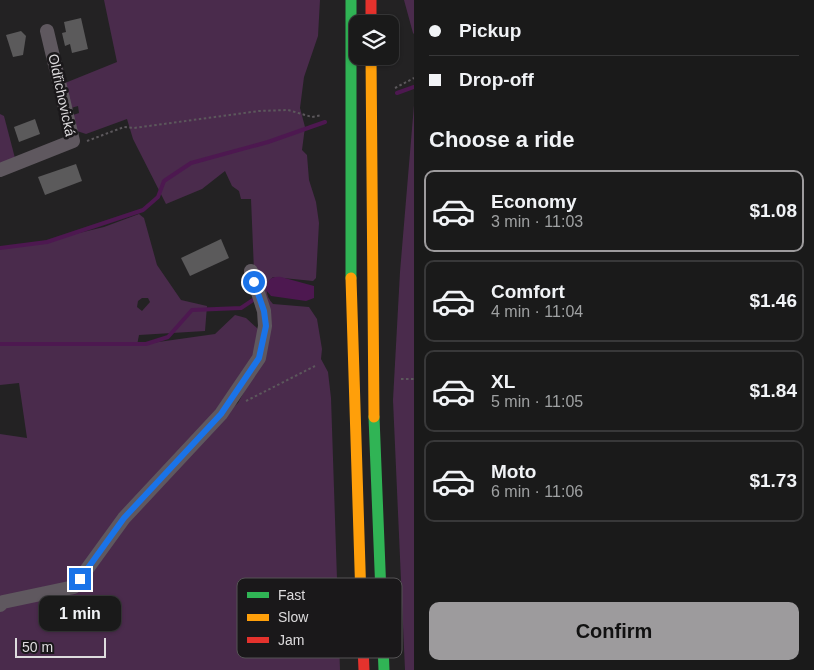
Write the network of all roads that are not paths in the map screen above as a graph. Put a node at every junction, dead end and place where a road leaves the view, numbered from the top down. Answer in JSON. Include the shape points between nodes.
{"nodes":[{"id":1,"x":351,"y":0,"type":"edge"},
{"id":2,"x":371,"y":0,"type":"edge"},
{"id":3,"x":371,"y":15,"type":"edge"},
{"id":4,"x":47,"y":31,"type":"dead end"},
{"id":5,"x":370,"y":65,"type":"edge"},
{"id":6,"x":0,"y":170,"type":"edge"},
{"id":7,"x":251,"y":271,"type":"dead end"},
{"id":8,"x":360,"y":578,"type":"edge"},
{"id":9,"x":380,"y":578,"type":"edge"},
{"id":10,"x":0,"y":605,"type":"edge"}],
"edges":[{"from":1,"to":8,"type":"highway","via":[[352,297]]},
{"from":2,"to":3,"type":"highway"},
{"from":4,"to":6,"type":"street","name":"Oldřichovická","via":[[73,141]]},
{"from":5,"to":9,"type":"highway","via":[[371,296]]},
{"from":7,"to":10,"type":"street","via":[[264,311],[264,343],[259,358],[221,414],[124,518],[74,587]]}]}
